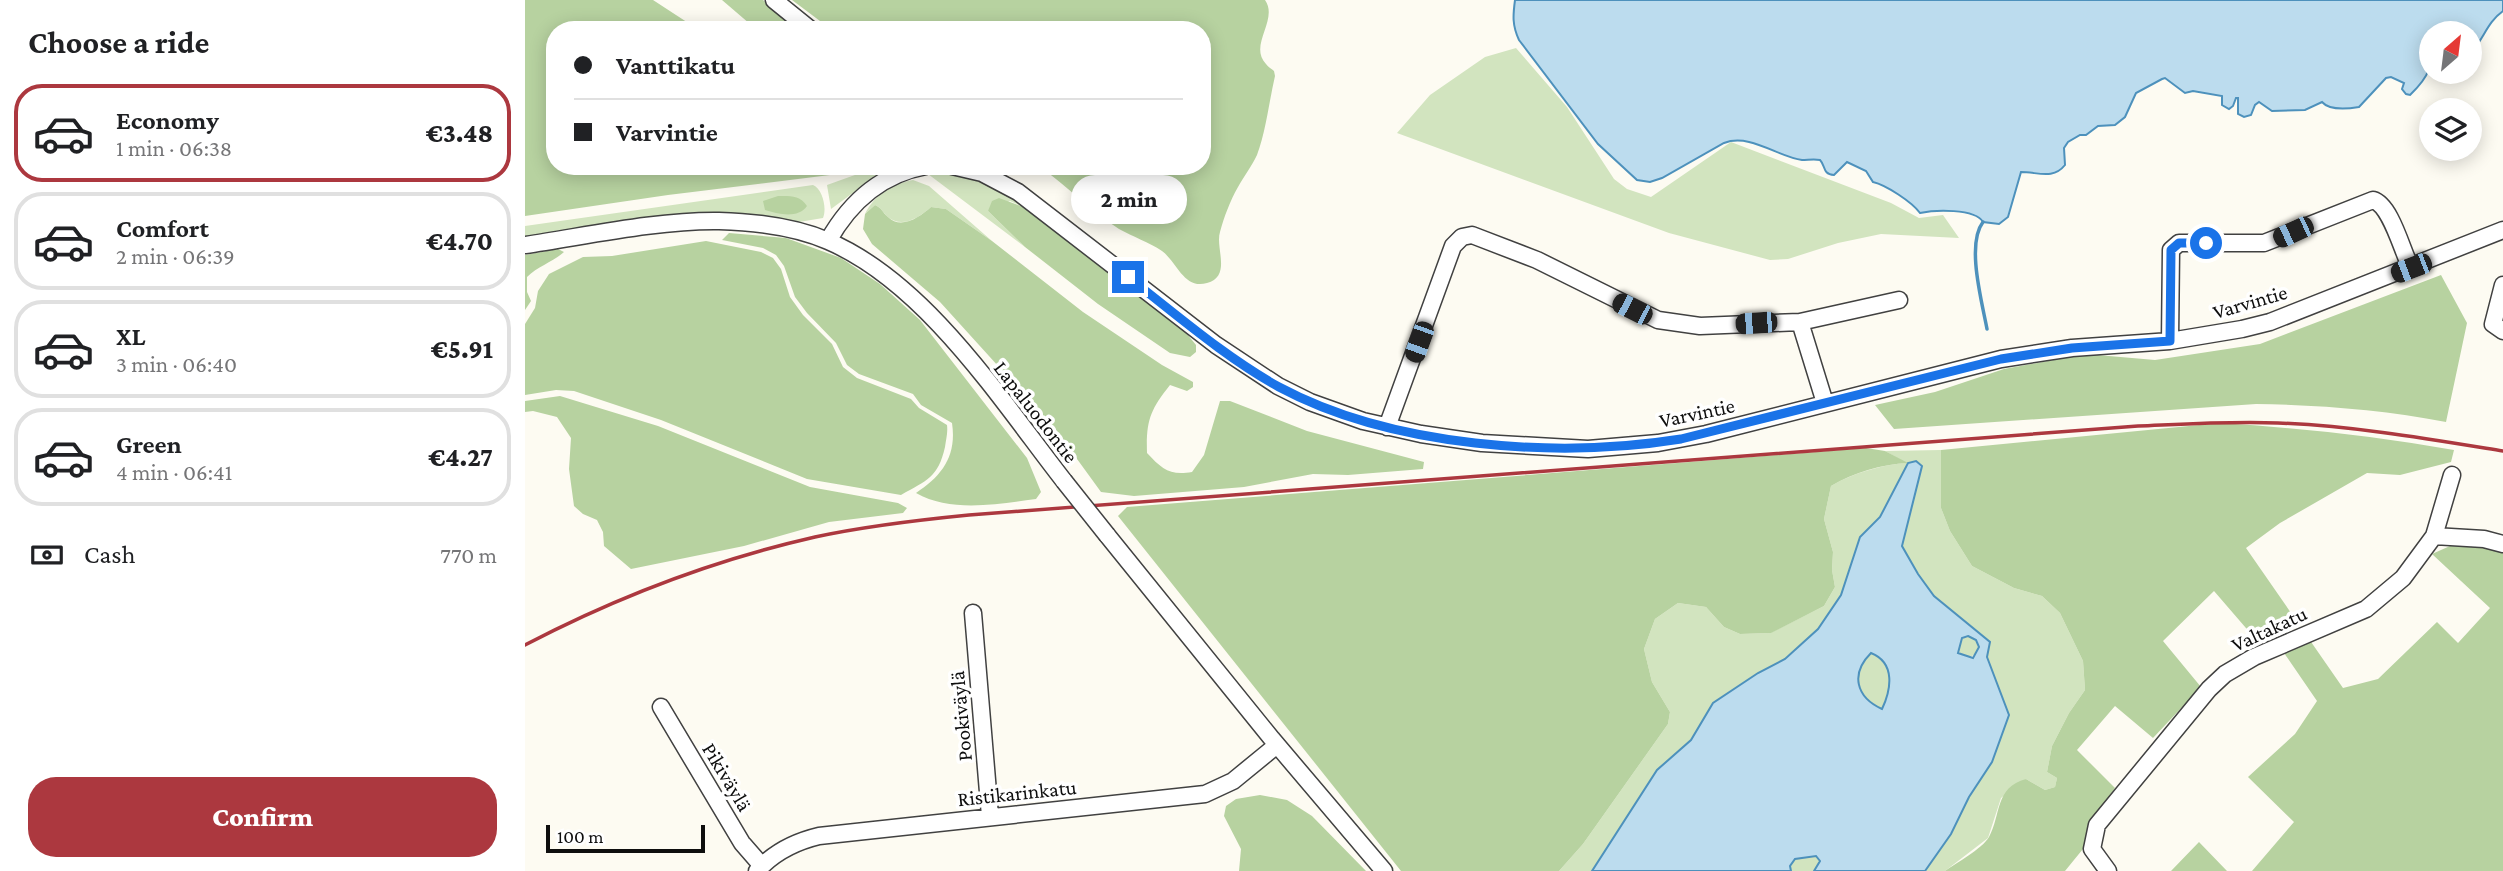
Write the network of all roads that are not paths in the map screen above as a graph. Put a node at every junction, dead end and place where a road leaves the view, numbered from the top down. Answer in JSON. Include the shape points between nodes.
{"nodes":[{"id":1,"x":774,"y":0,"type":"edge"},
{"id":2,"x":800,"y":21,"type":"edge"},
{"id":3,"x":897,"y":175,"type":"edge"},
{"id":4,"x":986,"y":175,"type":"edge"},
{"id":5,"x":2503,"y":230,"type":"edge"},
{"id":6,"x":828,"y":241,"type":"junction"},
{"id":7,"x":525,"y":245,"type":"edge"},
{"id":8,"x":2411,"y":268,"type":"junction"},
{"id":9,"x":2503,"y":285,"type":"edge"},
{"id":10,"x":1899,"y":300,"type":"dead end"},
{"id":11,"x":1800,"y":322,"type":"junction"},
{"id":12,"x":2502,"y":331,"type":"edge"},
{"id":13,"x":2170,"y":341,"type":"junction"},
{"id":14,"x":1825,"y":403,"type":"junction"},
{"id":15,"x":1387,"y":427,"type":"junction"},
{"id":16,"x":2452,"y":474,"type":"dead end"},
{"id":17,"x":2434,"y":536,"type":"junction"},
{"id":18,"x":2503,"y":544,"type":"edge"},
{"id":19,"x":973,"y":612,"type":"dead end"},
{"id":20,"x":661,"y":707,"type":"dead end"},
{"id":21,"x":1277,"y":744,"type":"junction"},
{"id":22,"x":990,"y":816,"type":"junction"},
{"id":23,"x":759,"y":868,"type":"edge"},
{"id":24,"x":1384,"y":871,"type":"edge"},
{"id":25,"x":2108,"y":871,"type":"edge"}],
"edges":[{"from":1,"to":2,"type":"street"},
{"from":3,"to":6,"type":"street","via":[[865,194],[839,221]]},
{"from":4,"to":15,"type":"street","name":"Varvintie","via":[[1018,192],[1216,345],[1278,386],[1340,414]]},
{"from":5,"to":8,"type":"street","name":"Varvintie"},
{"from":6,"to":7,"type":"street","name":"Lapaluodontie","via":[[777,227],[718,221]]},
{"from":6,"to":21,"type":"street","name":"Lapaluodontie","bridge":true,"via":[[889,277],[962,352]]},
{"from":8,"to":13,"type":"street","name":"Varvintie","via":[[2270,322]]},
{"from":8,"to":13,"type":"street","via":[[2386,209],[2373,200],[2265,243],[2179,243],[2171,250]]},
{"from":9,"to":12,"type":"street","via":[[2493,324]]},
{"from":10,"to":11,"type":"street"},
{"from":11,"to":14,"type":"street"},
{"from":11,"to":15,"type":"street","via":[[1700,326],[1658,320],[1537,260],[1467,236],[1453,246]]},
{"from":13,"to":14,"type":"street","name":"Varvintie","via":[[2012,357]]},
{"from":14,"to":15,"type":"street","name":"Varvintie","via":[[1681,439],[1607,448],[1492,444]]},
{"from":16,"to":17,"type":"street"},
{"from":17,"to":18,"type":"street"},
{"from":17,"to":25,"type":"street","name":"Valtakatu","via":[[2403,578],[2365,609],[2255,657],[2209,689],[2097,825],[2092,849]]},
{"from":19,"to":22,"type":"street","name":"Pookiväylä"},
{"from":20,"to":23,"type":"street","name":"Pikiväylä"},
{"from":21,"to":22,"type":"street","name":"Ristikarinkatu","via":[[1233,781],[1205,794]]},
{"from":21,"to":24,"type":"street","name":"Lapaluodontie"},
{"from":22,"to":23,"type":"street","name":"Ristikarinkatu","via":[[819,836],[791,844]]}]}
